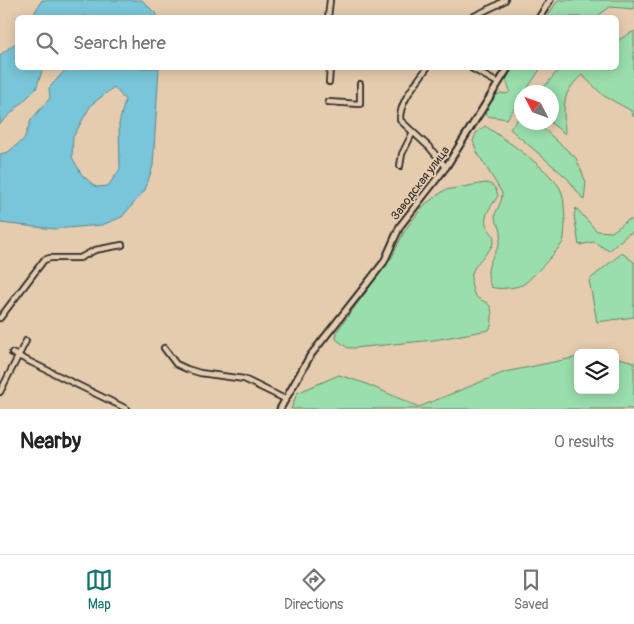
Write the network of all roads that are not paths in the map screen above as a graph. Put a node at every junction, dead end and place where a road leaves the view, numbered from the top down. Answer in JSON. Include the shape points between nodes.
{"nodes":[{"id":1,"x":330,"y":0,"type":"edge"},
{"id":2,"x":505,"y":0,"type":"edge"},
{"id":3,"x":550,"y":0,"type":"edge"},
{"id":4,"x":328,"y":15,"type":"edge"},
{"id":5,"x":477,"y":15,"type":"edge"},
{"id":6,"x":541,"y":15,"type":"edge"},
{"id":7,"x":330,"y":70,"type":"edge"},
{"id":8,"x":426,"y":70,"type":"edge"},
{"id":9,"x":475,"y":70,"type":"edge"},
{"id":10,"x":507,"y":70,"type":"edge"},
{"id":11,"x":329,"y":82,"type":"dead end"},
{"id":12,"x":498,"y":83,"type":"junction"},
{"id":13,"x":360,"y":84,"type":"dead end"},
{"id":14,"x":328,"y":102,"type":"dead end"},
{"id":15,"x":413,"y":132,"type":"junction"},
{"id":16,"x":400,"y":166,"type":"dead end"},
{"id":17,"x":446,"y":167,"type":"junction"},
{"id":18,"x":122,"y":245,"type":"dead end"},
{"id":19,"x":0,"y":318,"type":"edge"},
{"id":20,"x":26,"y":341,"type":"dead end"},
{"id":21,"x":164,"y":348,"type":"dead end"},
{"id":22,"x":12,"y":353,"type":"dead end"},
{"id":23,"x":18,"y":356,"type":"junction"},
{"id":24,"x":0,"y":392,"type":"edge"},
{"id":25,"x":285,"y":399,"type":"junction"},
{"id":26,"x":127,"y":409,"type":"edge"},
{"id":27,"x":280,"y":409,"type":"edge"}],
"edges":[{"from":1,"to":4,"type":"street"},
{"from":2,"to":5,"type":"street"},
{"from":3,"to":6,"type":"street"},
{"from":7,"to":11,"type":"street"},
{"from":8,"to":15,"type":"street","via":[[400,114],[400,122]]},
{"from":9,"to":12,"type":"street"},
{"from":10,"to":12,"type":"street","name":"Заводская улица"},
{"from":12,"to":17,"type":"street","name":"Заводская улица"},
{"from":13,"to":14,"type":"street","via":[[360,104]]},
{"from":15,"to":16,"type":"street"},
{"from":15,"to":17,"type":"street"},
{"from":17,"to":25,"type":"street","name":"Заводская улица","via":[[402,222],[384,262],[310,356]]},
{"from":18,"to":19,"type":"street","via":[[95,250],[80,258],[44,260]]},
{"from":20,"to":23,"type":"street"},
{"from":21,"to":25,"type":"street","via":[[176,364],[186,369],[244,379]]},
{"from":22,"to":23,"type":"street"},
{"from":23,"to":24,"type":"street"},
{"from":23,"to":26,"type":"street"},
{"from":25,"to":27,"type":"street","name":"Заводская улица"}]}
